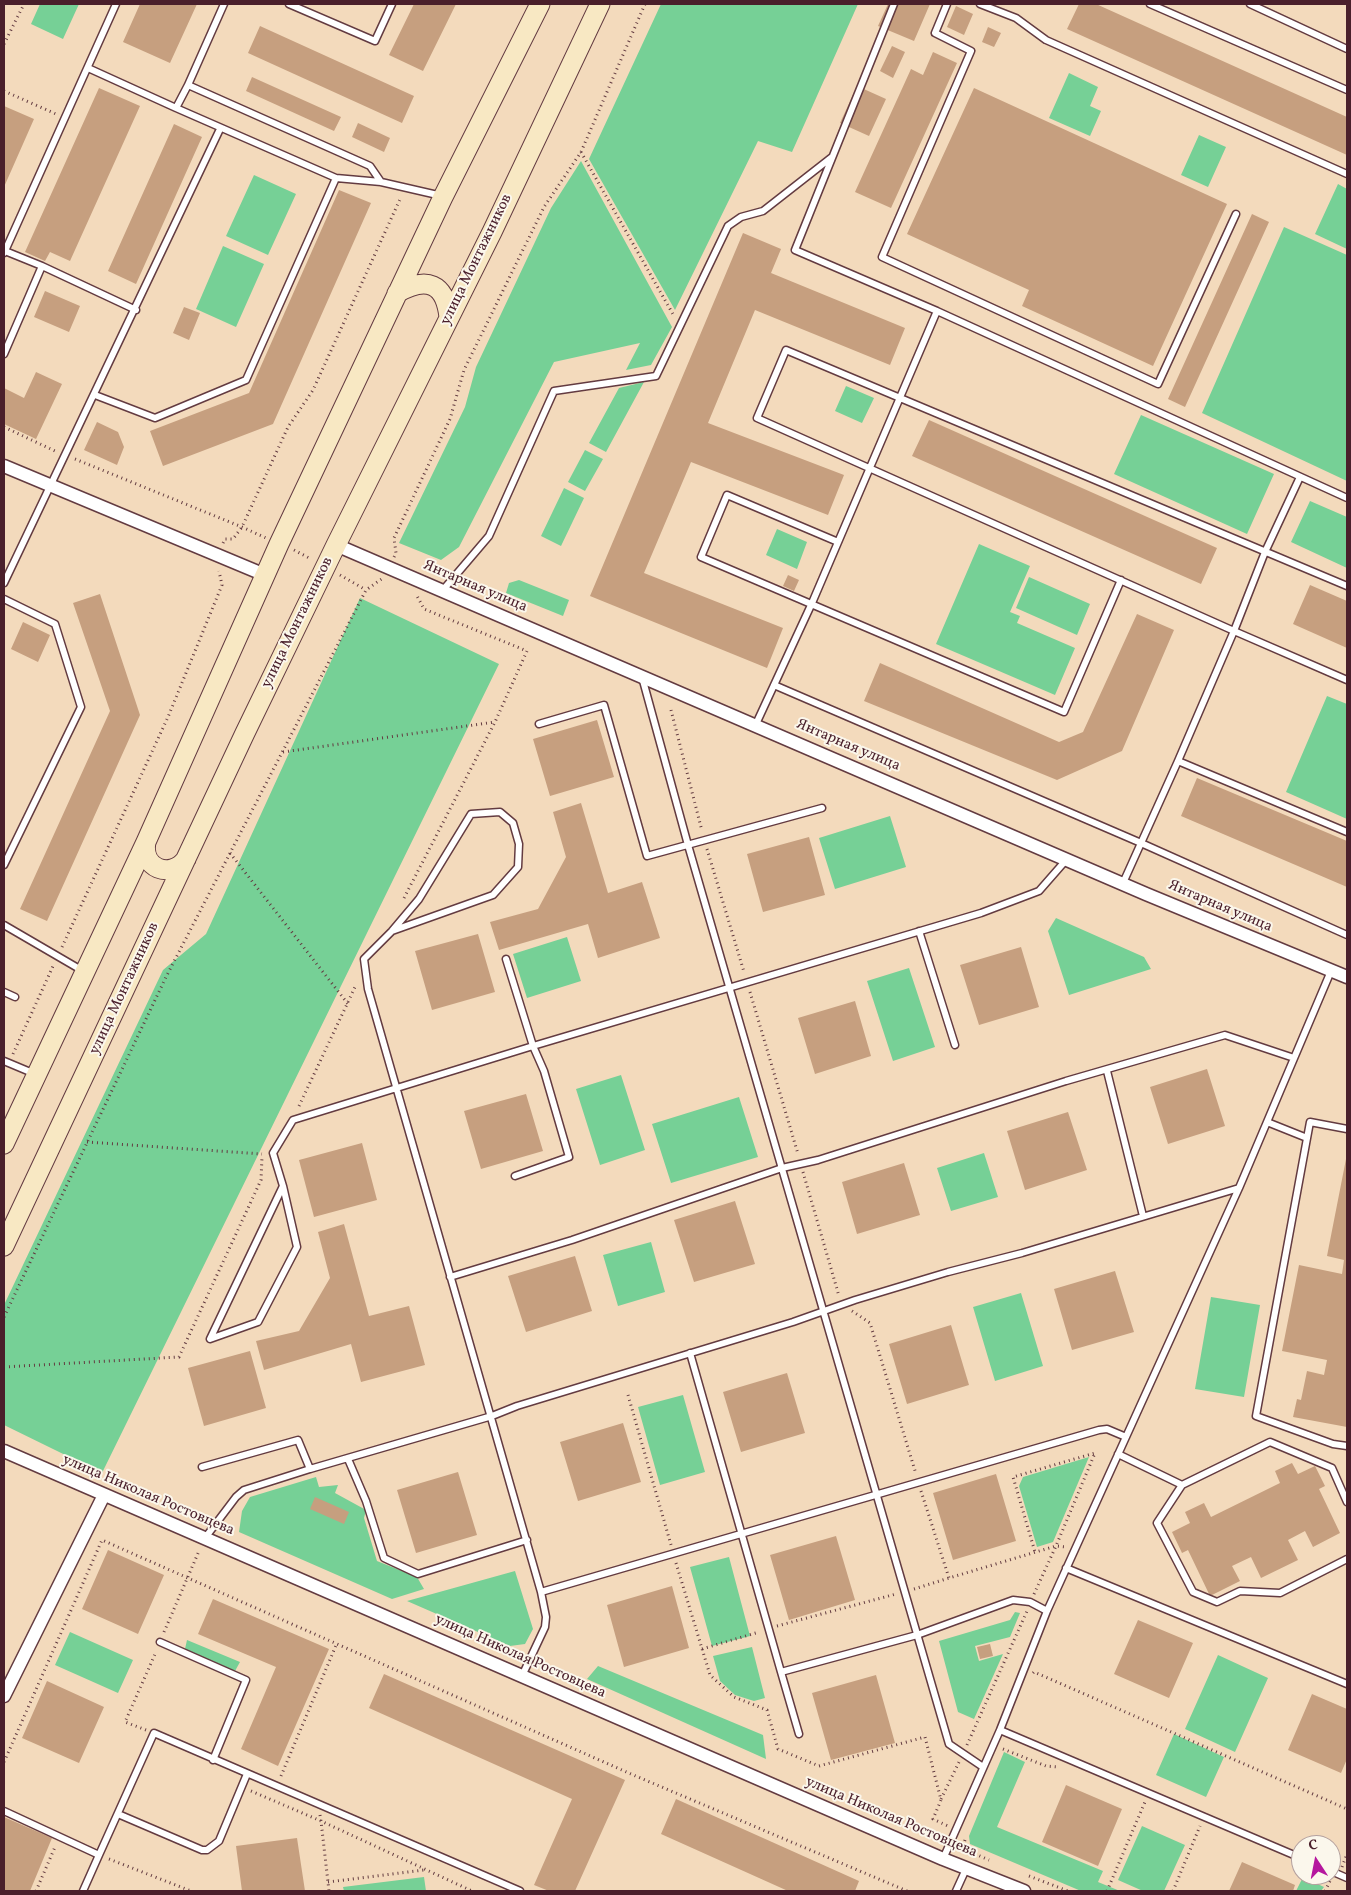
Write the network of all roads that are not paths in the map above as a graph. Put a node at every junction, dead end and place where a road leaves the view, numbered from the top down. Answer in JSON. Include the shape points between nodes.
{"nodes":[{"id":1,"x":116,"y":4,"type":"edge"},
{"id":2,"x":224,"y":4,"type":"edge"},
{"id":3,"x":290,"y":4,"type":"edge"},
{"id":4,"x":392,"y":4,"type":"edge"},
{"id":5,"x":540,"y":4,"type":"edge"},
{"id":6,"x":600,"y":4,"type":"edge"},
{"id":7,"x":894,"y":4,"type":"edge"},
{"id":8,"x":947,"y":4,"type":"edge"},
{"id":9,"x":980,"y":4,"type":"edge"},
{"id":10,"x":1006,"y":4,"type":"edge"},
{"id":11,"x":1150,"y":4,"type":"edge"},
{"id":12,"x":1250,"y":4,"type":"edge"},
{"id":13,"x":1002,"y":12,"type":"junction"},
{"id":14,"x":1347,"y":48,"type":"edge"},
{"id":15,"x":88,"y":68,"type":"junction"},
{"id":16,"x":188,"y":85,"type":"junction"},
{"id":17,"x":1347,"y":90,"type":"edge"},
{"id":18,"x":176,"y":108,"type":"junction"},
{"id":19,"x":220,"y":129,"type":"junction"},
{"id":20,"x":833,"y":156,"type":"junction"},
{"id":21,"x":1347,"y":174,"type":"edge"},
{"id":22,"x":336,"y":178,"type":"junction"},
{"id":23,"x":381,"y":182,"type":"junction"},
{"id":24,"x":443,"y":197,"type":"junction"},
{"id":25,"x":1236,"y":214,"type":"dead end"},
{"id":26,"x":4,"y":252,"type":"edge"},
{"id":27,"x":42,"y":266,"type":"junction"},
{"id":28,"x":397,"y":293,"type":"junction"},
{"id":29,"x":136,"y":310,"type":"junction"},
{"id":30,"x":937,"y":311,"type":"junction"},
{"id":31,"x":449,"y":317,"type":"junction"},
{"id":32,"x":4,"y":354,"type":"edge"},
{"id":33,"x":95,"y":395,"type":"junction"},
{"id":34,"x":900,"y":398,"type":"junction"},
{"id":35,"x":4,"y":466,"type":"edge"},
{"id":36,"x":870,"y":469,"type":"junction"},
{"id":37,"x":1300,"y":477,"type":"junction"},
{"id":38,"x":49,"y":486,"type":"junction"},
{"id":39,"x":1347,"y":498,"type":"edge"},
{"id":40,"x":838,"y":542,"type":"junction"},
{"id":41,"x":336,"y":544,"type":"junction"},
{"id":42,"x":1265,"y":552,"type":"junction"},
{"id":43,"x":265,"y":575,"type":"junction"},
{"id":44,"x":1121,"y":580,"type":"junction"},
{"id":45,"x":4,"y":583,"type":"edge"},
{"id":46,"x":1347,"y":586,"type":"edge"},
{"id":47,"x":443,"y":590,"type":"junction"},
{"id":48,"x":4,"y":599,"type":"edge"},
{"id":49,"x":812,"y":603,"type":"junction"},
{"id":50,"x":1234,"y":631,"type":"junction"},
{"id":51,"x":642,"y":676,"type":"junction"},
{"id":52,"x":1347,"y":680,"type":"edge"},
{"id":53,"x":774,"y":685,"type":"junction"},
{"id":54,"x":538,"y":724,"type":"dead end"},
{"id":55,"x":756,"y":724,"type":"junction"},
{"id":56,"x":1178,"y":761,"type":"junction"},
{"id":57,"x":822,"y":808,"type":"dead end"},
{"id":58,"x":1347,"y":832,"type":"edge"},
{"id":59,"x":146,"y":842,"type":"junction"},
{"id":60,"x":1141,"y":843,"type":"junction"},
{"id":61,"x":688,"y":845,"type":"junction"},
{"id":62,"x":186,"y":859,"type":"junction"},
{"id":63,"x":1067,"y":859,"type":"junction"},
{"id":64,"x":4,"y":865,"type":"edge"},
{"id":65,"x":1123,"y":883,"type":"junction"},
{"id":66,"x":4,"y":925,"type":"edge"},
{"id":67,"x":392,"y":931,"type":"junction"},
{"id":68,"x":918,"y":931,"type":"junction"},
{"id":69,"x":1347,"y":935,"type":"edge"},
{"id":70,"x":506,"y":960,"type":"dead end"},
{"id":71,"x":1331,"y":971,"type":"junction"},
{"id":72,"x":84,"y":972,"type":"junction"},
{"id":73,"x":1347,"y":977,"type":"edge"},
{"id":74,"x":730,"y":988,"type":"junction"},
{"id":75,"x":4,"y":992,"type":"edge"},
{"id":76,"x":15,"y":997,"type":"dead end"},
{"id":77,"x":955,"y":1044,"type":"dead end"},
{"id":78,"x":533,"y":1046,"type":"junction"},
{"id":79,"x":1294,"y":1058,"type":"junction"},
{"id":80,"x":6,"y":1062,"type":"edge"},
{"id":81,"x":1107,"y":1071,"type":"junction"},
{"id":82,"x":36,"y":1074,"type":"junction"},
{"id":83,"x":397,"y":1089,"type":"junction"},
{"id":84,"x":1267,"y":1122,"type":"junction"},
{"id":85,"x":1347,"y":1130,"type":"edge"},
{"id":86,"x":1307,"y":1138,"type":"junction"},
{"id":87,"x":4,"y":1144,"type":"edge"},
{"id":88,"x":782,"y":1168,"type":"junction"},
{"id":89,"x":515,"y":1176,"type":"dead end"},
{"id":90,"x":283,"y":1186,"type":"junction"},
{"id":91,"x":1239,"y":1188,"type":"junction"},
{"id":92,"x":1142,"y":1216,"type":"junction"},
{"id":93,"x":4,"y":1246,"type":"edge"},
{"id":94,"x":450,"y":1277,"type":"junction"},
{"id":95,"x":823,"y":1310,"type":"junction"},
{"id":96,"x":690,"y":1353,"type":"junction"},
{"id":97,"x":492,"y":1416,"type":"junction"},
{"id":98,"x":1126,"y":1436,"type":"junction"},
{"id":99,"x":1347,"y":1446,"type":"edge"},
{"id":100,"x":4,"y":1451,"type":"edge"},
{"id":101,"x":1118,"y":1454,"type":"junction"},
{"id":102,"x":348,"y":1459,"type":"junction"},
{"id":103,"x":202,"y":1468,"type":"dead end"},
{"id":104,"x":310,"y":1469,"type":"junction"},
{"id":105,"x":1182,"y":1485,"type":"junction"},
{"id":106,"x":104,"y":1495,"type":"junction"},
{"id":107,"x":877,"y":1495,"type":"junction"},
{"id":108,"x":1347,"y":1502,"type":"edge"},
{"id":109,"x":741,"y":1534,"type":"junction"},
{"id":110,"x":205,"y":1538,"type":"junction"},
{"id":111,"x":527,"y":1540,"type":"junction"},
{"id":112,"x":1347,"y":1559,"type":"edge"},
{"id":113,"x":1066,"y":1568,"type":"junction"},
{"id":114,"x":541,"y":1592,"type":"junction"},
{"id":115,"x":1047,"y":1611,"type":"junction"},
{"id":116,"x":917,"y":1635,"type":"junction"},
{"id":117,"x":160,"y":1642,"type":"dead end"},
{"id":118,"x":781,"y":1672,"type":"junction"},
{"id":119,"x":522,"y":1676,"type":"junction"},
{"id":120,"x":1347,"y":1684,"type":"edge"},
{"id":121,"x":4,"y":1696,"type":"edge"},
{"id":122,"x":1000,"y":1730,"type":"junction"},
{"id":123,"x":799,"y":1734,"type":"dead end"},
{"id":124,"x":213,"y":1760,"type":"junction"},
{"id":125,"x":983,"y":1767,"type":"junction"},
{"id":126,"x":247,"y":1774,"type":"junction"},
{"id":127,"x":4,"y":1811,"type":"edge"},
{"id":128,"x":118,"y":1814,"type":"junction"},
{"id":129,"x":1291,"y":1854,"type":"edge"},
{"id":130,"x":99,"y":1855,"type":"junction"},
{"id":131,"x":943,"y":1859,"type":"junction"},
{"id":132,"x":966,"y":1869,"type":"junction"},
{"id":133,"x":83,"y":1891,"type":"edge"},
{"id":134,"x":520,"y":1891,"type":"edge"},
{"id":135,"x":956,"y":1891,"type":"edge"},
{"id":136,"x":1024,"y":1891,"type":"edge"}],
"edges":[{"from":1,"to":15,"type":"lane"},
{"from":2,"to":16,"type":"lane"},
{"from":3,"to":4,"type":"lane","via":[[375,41]]},
{"from":5,"to":24,"type":"main road"},
{"from":6,"to":31,"type":"main road","name":"улица Монтажников"},
{"from":7,"to":20,"type":"lane"},
{"from":8,"to":25,"type":"lane","via":[[935,33],[971,51],[882,257],[1158,384]]},
{"from":9,"to":13,"type":"lane"},
{"from":10,"to":13,"type":"lane"},
{"from":11,"to":17,"type":"lane"},
{"from":12,"to":14,"type":"lane"},
{"from":13,"to":21,"type":"lane","via":[[1046,40]]},
{"from":15,"to":18,"type":"lane"},
{"from":15,"to":26,"type":"lane"},
{"from":16,"to":18,"type":"lane"},
{"from":16,"to":23,"type":"lane","via":[[370,166]]},
{"from":18,"to":19,"type":"lane"},
{"from":19,"to":22,"type":"lane"},
{"from":19,"to":29,"type":"lane"},
{"from":20,"to":30,"type":"lane","via":[[795,250]]},
{"from":20,"to":47,"type":"lane","via":[[764,211],[741,217],[728,226],[656,376],[554,391],[489,536]]},
{"from":22,"to":23,"type":"lane"},
{"from":22,"to":33,"type":"lane","via":[[246,380],[154,418]]},
{"from":23,"to":24,"type":"lane"},
{"from":24,"to":28,"type":"main road"},
{"from":26,"to":27,"type":"lane"},
{"from":27,"to":29,"type":"lane"},
{"from":27,"to":32,"type":"lane"},
{"from":28,"to":31,"type":"main road","via":[[418,284],[436,287],[448,302]]},
{"from":28,"to":43,"type":"main road"},
{"from":29,"to":33,"type":"lane"},
{"from":30,"to":34,"type":"lane"},
{"from":30,"to":37,"type":"lane"},
{"from":31,"to":41,"type":"main road","name":"улица Монтажников"},
{"from":33,"to":38,"type":"lane"},
{"from":34,"to":36,"type":"lane"},
{"from":34,"to":36,"type":"lane","via":[[786,350],[764,401],[758,418]]},
{"from":34,"to":42,"type":"lane"},
{"from":35,"to":38,"type":"street"},
{"from":36,"to":40,"type":"lane"},
{"from":36,"to":44,"type":"lane"},
{"from":37,"to":39,"type":"lane"},
{"from":37,"to":42,"type":"lane"},
{"from":38,"to":43,"type":"street"},
{"from":38,"to":45,"type":"lane"},
{"from":40,"to":49,"type":"lane"},
{"from":40,"to":49,"type":"lane","via":[[727,495],[701,557]]},
{"from":41,"to":47,"type":"street","name":"Янтарная улица"},
{"from":41,"to":62,"type":"main road","name":"улица Монтажников"},
{"from":42,"to":46,"type":"lane"},
{"from":42,"to":50,"type":"lane"},
{"from":43,"to":59,"type":"main road"},
{"from":44,"to":49,"type":"lane","via":[[1064,712]]},
{"from":44,"to":50,"type":"lane"},
{"from":47,"to":51,"type":"street","name":"Янтарная улица"},
{"from":48,"to":64,"type":"lane","via":[[55,624],[81,708]]},
{"from":49,"to":53,"type":"lane"},
{"from":50,"to":52,"type":"lane"},
{"from":50,"to":56,"type":"lane"},
{"from":51,"to":55,"type":"street","name":"Янтарная улица"},
{"from":51,"to":61,"type":"lane"},
{"from":53,"to":55,"type":"lane"},
{"from":53,"to":60,"type":"lane"},
{"from":54,"to":61,"type":"lane","via":[[604,705],[647,856]]},
{"from":55,"to":63,"type":"street","name":"Янтарная улица"},
{"from":56,"to":58,"type":"lane"},
{"from":56,"to":60,"type":"lane"},
{"from":57,"to":61,"type":"lane"},
{"from":59,"to":62,"type":"main road","via":[[146,854],[157,868],[170,870],[182,865]]},
{"from":59,"to":72,"type":"main road"},
{"from":60,"to":65,"type":"lane"},
{"from":60,"to":69,"type":"lane"},
{"from":61,"to":74,"type":"lane"},
{"from":62,"to":93,"type":"main road","name":"улица Монтажников"},
{"from":63,"to":65,"type":"street","name":"Янтарная улица"},
{"from":63,"to":68,"type":"lane","via":[[1039,891],[981,913]]},
{"from":65,"to":71,"type":"street","name":"Янтарная улица"},
{"from":66,"to":72,"type":"lane"},
{"from":67,"to":67,"type":"lane","via":[[419,899],[471,814],[500,812],[514,823],[519,844],[518,867],[493,895]]},
{"from":67,"to":83,"type":"lane","via":[[364,960],[368,989]]},
{"from":68,"to":74,"type":"lane"},
{"from":68,"to":77,"type":"lane"},
{"from":70,"to":78,"type":"lane"},
{"from":71,"to":73,"type":"street","name":"Янтарная улица"},
{"from":71,"to":79,"type":"lane"},
{"from":72,"to":82,"type":"main road"},
{"from":74,"to":78,"type":"lane"},
{"from":74,"to":88,"type":"lane"},
{"from":75,"to":76,"type":"lane"},
{"from":78,"to":83,"type":"lane"},
{"from":78,"to":89,"type":"lane","via":[[544,1071],[569,1157]]},
{"from":79,"to":81,"type":"lane","via":[[1225,1035]]},
{"from":79,"to":84,"type":"lane"},
{"from":80,"to":82,"type":"lane"},
{"from":81,"to":88,"type":"lane"},
{"from":81,"to":92,"type":"lane"},
{"from":82,"to":87,"type":"main road"},
{"from":83,"to":90,"type":"lane","via":[[293,1120],[273,1153]]},
{"from":83,"to":94,"type":"lane"},
{"from":84,"to":86,"type":"lane"},
{"from":84,"to":91,"type":"lane"},
{"from":85,"to":86,"type":"lane","via":[[1310,1122]]},
{"from":86,"to":99,"type":"lane","via":[[1256,1416]]},
{"from":88,"to":94,"type":"lane","via":[[572,1240]]},
{"from":88,"to":95,"type":"lane"},
{"from":90,"to":90,"type":"lane","via":[[297,1247],[258,1322],[210,1340]]},
{"from":91,"to":92,"type":"lane"},
{"from":91,"to":98,"type":"lane"},
{"from":92,"to":95,"type":"lane"},
{"from":94,"to":97,"type":"lane"},
{"from":95,"to":96,"type":"lane"},
{"from":95,"to":107,"type":"lane"},
{"from":96,"to":97,"type":"lane"},
{"from":96,"to":109,"type":"lane"},
{"from":97,"to":102,"type":"lane"},
{"from":97,"to":111,"type":"lane"},
{"from":98,"to":101,"type":"lane"},
{"from":98,"to":107,"type":"lane","via":[[1099,1430]]},
{"from":100,"to":106,"type":"street","name":"улица Николая Ростовцева"},
{"from":101,"to":105,"type":"lane"},
{"from":101,"to":113,"type":"lane"},
{"from":102,"to":104,"type":"lane"},
{"from":102,"to":111,"type":"lane","via":[[366,1501],[384,1558],[418,1574]]},
{"from":103,"to":104,"type":"lane","via":[[298,1440]]},
{"from":104,"to":110,"type":"lane","via":[[244,1490]]},
{"from":105,"to":108,"type":"lane","via":[[1270,1442],[1332,1468]]},
{"from":105,"to":112,"type":"lane","via":[[1157,1523],[1193,1592],[1217,1602],[1240,1591],[1280,1592]]},
{"from":106,"to":110,"type":"street","name":"улица Николая Ростовцева"},
{"from":106,"to":121,"type":"street"},
{"from":107,"to":109,"type":"lane"},
{"from":107,"to":116,"type":"lane"},
{"from":109,"to":114,"type":"lane"},
{"from":109,"to":118,"type":"lane"},
{"from":110,"to":119,"type":"street","name":"улица Николая Ростовцева"},
{"from":111,"to":114,"type":"lane"},
{"from":113,"to":115,"type":"lane"},
{"from":113,"to":120,"type":"lane"},
{"from":114,"to":119,"type":"lane","via":[[545,1627]]},
{"from":115,"to":116,"type":"lane","via":[[1030,1602],[1013,1600]]},
{"from":115,"to":122,"type":"lane"},
{"from":116,"to":118,"type":"lane"},
{"from":116,"to":125,"type":"lane","via":[[948,1744]]},
{"from":117,"to":124,"type":"lane","via":[[246,1680]]},
{"from":118,"to":123,"type":"lane"},
{"from":119,"to":131,"type":"street","name":"улица Николая Ростовцева"},
{"from":122,"to":125,"type":"lane"},
{"from":122,"to":129,"type":"lane"},
{"from":124,"to":126,"type":"lane"},
{"from":124,"to":128,"type":"lane","via":[[154,1733]]},
{"from":125,"to":131,"type":"lane"},
{"from":126,"to":128,"type":"lane","via":[[218,1841],[207,1850]]},
{"from":126,"to":134,"type":"lane"},
{"from":127,"to":130,"type":"lane"},
{"from":128,"to":130,"type":"lane"},
{"from":130,"to":133,"type":"lane"},
{"from":131,"to":132,"type":"street","name":"улица Николая Ростовцева"},
{"from":132,"to":135,"type":"lane"},
{"from":132,"to":136,"type":"street","name":"улица Николая Ростовцева"}]}
